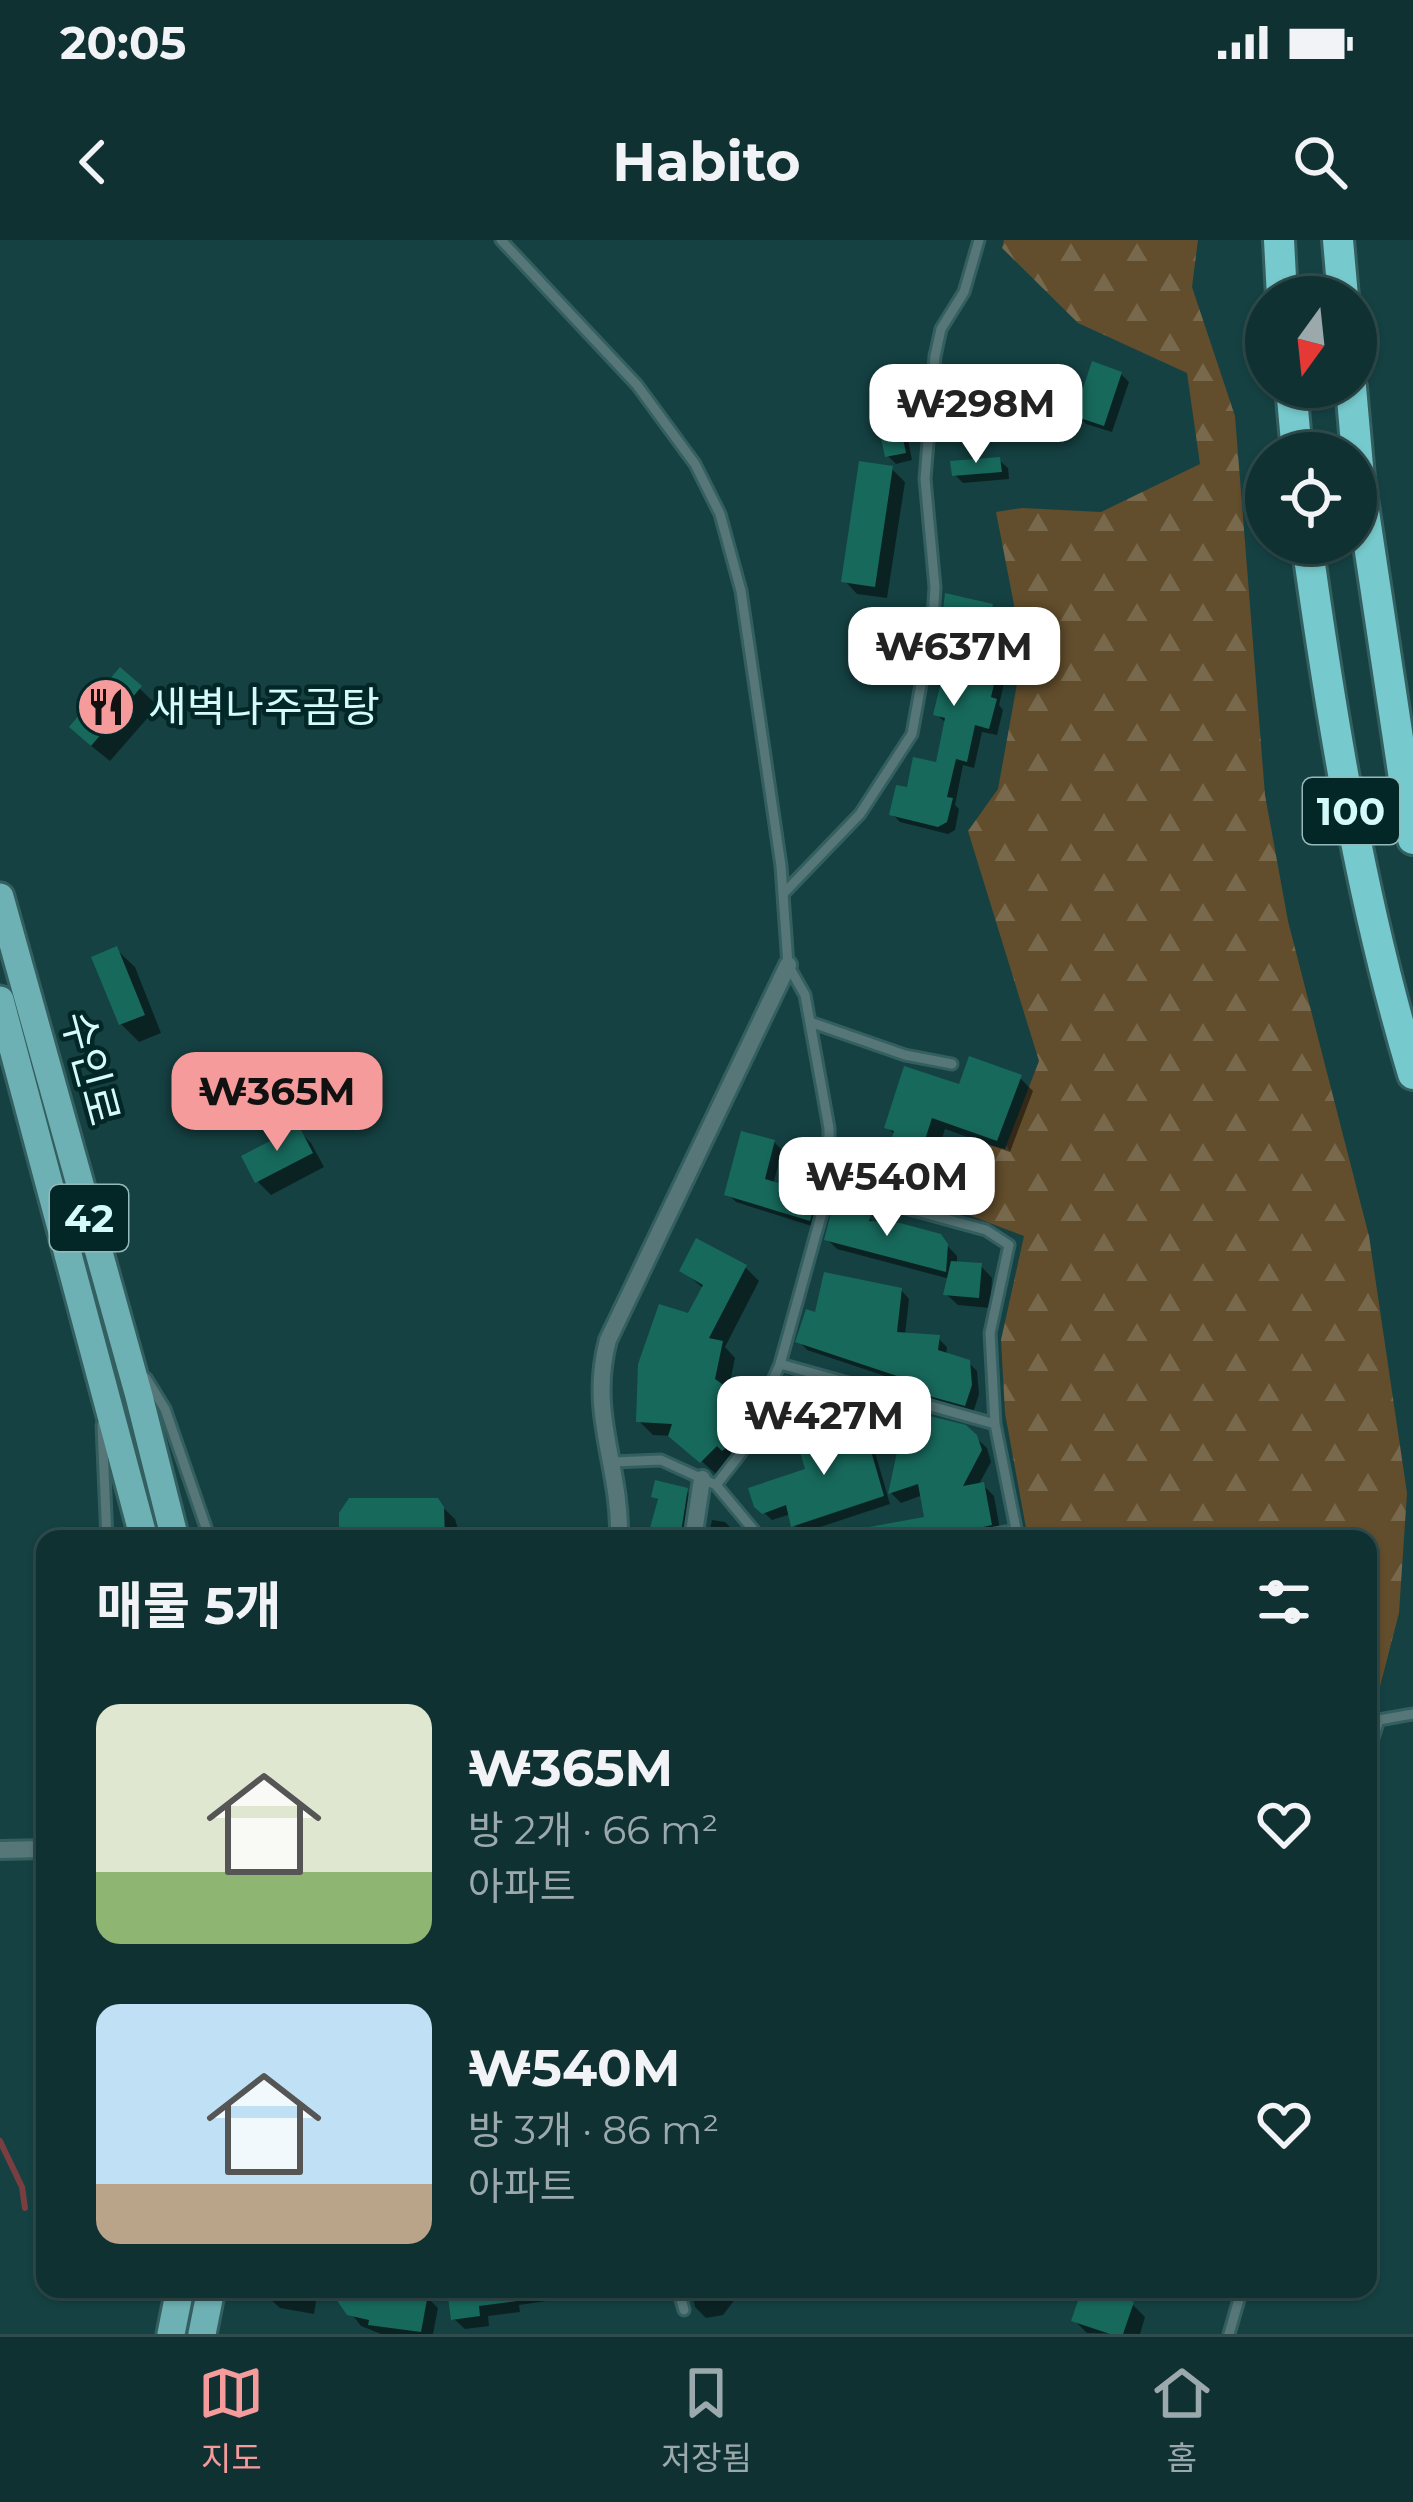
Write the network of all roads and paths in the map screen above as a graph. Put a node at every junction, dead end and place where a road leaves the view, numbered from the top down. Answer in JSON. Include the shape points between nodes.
{"nodes":[{"id":1,"x":501,"y":240,"type":"edge"},
{"id":2,"x":979,"y":240,"type":"edge"},
{"id":3,"x":1279,"y":240,"type":"edge"},
{"id":4,"x":1338,"y":240,"type":"edge"},
{"id":5,"x":1281,"y":276,"type":"edge"},
{"id":6,"x":1341,"y":276,"type":"edge"},
{"id":7,"x":1353,"y":408,"type":"edge"},
{"id":8,"x":1310,"y":564,"type":"edge"},
{"id":9,"x":1413,"y":838,"type":"edge"},
{"id":10,"x":783,"y":894,"type":"junction"},
{"id":11,"x":0,"y":897,"type":"edge"},
{"id":12,"x":788,"y":965,"type":"junction"},
{"id":13,"x":0,"y":1000,"type":"edge"},
{"id":14,"x":810,"y":1022,"type":"junction"},
{"id":15,"x":952,"y":1064,"type":"dead end"},
{"id":16,"x":1413,"y":1074,"type":"edge"},
{"id":17,"x":829,"y":1187,"type":"junction"},
{"id":18,"x":124,"y":1342,"type":"junction"},
{"id":19,"x":780,"y":1364,"type":"junction"},
{"id":20,"x":100,"y":1378,"type":"junction"},
{"id":21,"x":995,"y":1424,"type":"junction"},
{"id":22,"x":614,"y":1462,"type":"junction"},
{"id":23,"x":709,"y":1482,"type":"junction"},
{"id":24,"x":107,"y":1530,"type":"edge"},
{"id":25,"x":141,"y":1530,"type":"edge"},
{"id":26,"x":173,"y":1530,"type":"edge"},
{"id":27,"x":207,"y":1530,"type":"edge"},
{"id":28,"x":618,"y":1530,"type":"edge"},
{"id":29,"x":696,"y":1530,"type":"edge"},
{"id":30,"x":753,"y":1530,"type":"edge"},
{"id":31,"x":1016,"y":1530,"type":"edge"},
{"id":32,"x":1413,"y":1714,"type":"edge"},
{"id":33,"x":1377,"y":1726,"type":"edge"},
{"id":34,"x":36,"y":1849,"type":"edge"},
{"id":35,"x":0,"y":1850,"type":"edge"},
{"id":36,"x":178,"y":2298,"type":"edge"},
{"id":37,"x":209,"y":2298,"type":"edge"},
{"id":38,"x":680,"y":2298,"type":"edge"},
{"id":39,"x":1239,"y":2298,"type":"edge"},
{"id":40,"x":683,"y":2310,"type":"dead end"},
{"id":41,"x":171,"y":2334,"type":"edge"},
{"id":42,"x":202,"y":2334,"type":"edge"},
{"id":43,"x":1229,"y":2334,"type":"edge"}],
"edges":[{"from":1,"to":10,"type":"lane","via":[[638,385],[720,514],[741,591]]},
{"from":2,"to":10,"type":"lane","via":[[935,356],[925,479],[933,618],[912,734],[860,814]]},
{"from":3,"to":5,"type":"highway"},
{"from":4,"to":6,"type":"highway"},
{"from":7,"to":9,"type":"highway","number":"100"},
{"from":8,"to":16,"type":"highway","number":"100","via":[[1331,717]]},
{"from":10,"to":12,"type":"lane"},
{"from":11,"to":18,"type":"main road","name":"수인로","number":"42"},
{"from":12,"to":14,"type":"lane"},
{"from":12,"to":22,"type":"street","via":[[608,1340],[600,1419]]},
{"from":13,"to":20,"type":"main road","name":"수인로","number":"42"},
{"from":14,"to":15,"type":"lane"},
{"from":14,"to":17,"type":"lane","via":[[829,1128]]},
{"from":17,"to":19,"type":"lane"},
{"from":17,"to":21,"type":"lane","via":[[986,1229],[1010,1245],[990,1333]]},
{"from":18,"to":26,"type":"main road","name":"수인로","number":"42"},
{"from":18,"to":27,"type":"lane","via":[[165,1409]]},
{"from":19,"to":21,"type":"lane"},
{"from":19,"to":23,"type":"lane","via":[[741,1454]]},
{"from":20,"to":24,"type":"lane"},
{"from":20,"to":25,"type":"main road","name":"수인로","number":"42"},
{"from":21,"to":31,"type":"lane"},
{"from":22,"to":23,"type":"lane","via":[[661,1460]]},
{"from":22,"to":28,"type":"street"},
{"from":23,"to":29,"type":"street"},
{"from":23,"to":30,"type":"lane"},
{"from":32,"to":33,"type":"lane"},
{"from":34,"to":35,"type":"street"},
{"from":36,"to":41,"type":"main road"},
{"from":37,"to":42,"type":"main road"},
{"from":38,"to":40,"type":"lane"},
{"from":39,"to":43,"type":"lane"}]}
